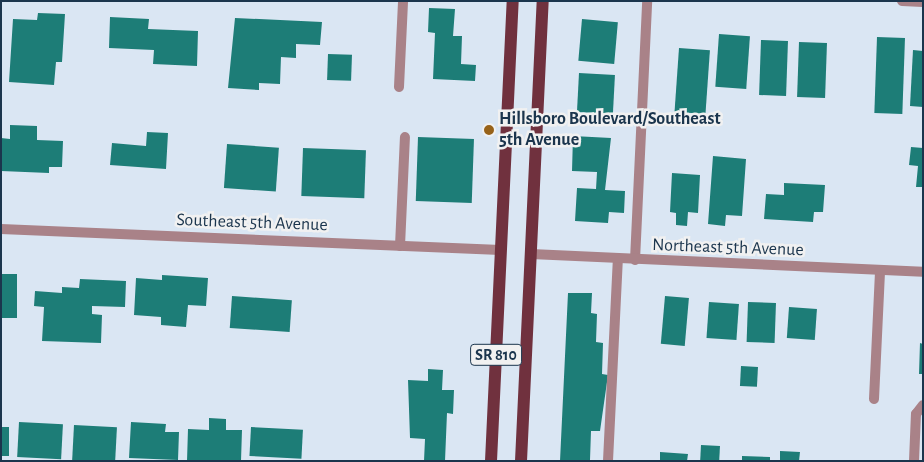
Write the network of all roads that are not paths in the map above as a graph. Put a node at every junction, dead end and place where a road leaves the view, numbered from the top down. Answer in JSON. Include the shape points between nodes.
{"nodes":[{"id":1,"x":403,"y":1,"type":"edge"},
{"id":2,"x":513,"y":1,"type":"edge"},
{"id":3,"x":543,"y":1,"type":"edge"},
{"id":4,"x":647,"y":1,"type":"edge"},
{"id":5,"x":902,"y":1,"type":"edge"},
{"id":6,"x":923,"y":2,"type":"edge"},
{"id":7,"x":400,"y":87,"type":"dead end"},
{"id":8,"x":405,"y":137,"type":"dead end"},
{"id":9,"x":1,"y":230,"type":"edge"},
{"id":10,"x":400,"y":246,"type":"junction"},
{"id":11,"x":501,"y":250,"type":"junction"},
{"id":12,"x":531,"y":254,"type":"junction"},
{"id":13,"x":618,"y":260,"type":"junction"},
{"id":14,"x":635,"y":260,"type":"junction"},
{"id":15,"x":880,"y":270,"type":"junction"},
{"id":16,"x":923,"y":272,"type":"edge"},
{"id":17,"x":874,"y":399,"type":"dead end"},
{"id":18,"x":923,"y":405,"type":"edge"},
{"id":19,"x":491,"y":461,"type":"edge"},
{"id":20,"x":521,"y":461,"type":"edge"},
{"id":21,"x":608,"y":461,"type":"edge"},
{"id":22,"x":914,"y":461,"type":"edge"}],
"edges":[{"from":1,"to":7,"type":"street"},
{"from":2,"to":11,"type":"main road","number":"SR 810"},
{"from":3,"to":12,"type":"main road","number":"SR 810"},
{"from":4,"to":14,"type":"street"},
{"from":5,"to":6,"type":"street"},
{"from":8,"to":10,"type":"street"},
{"from":9,"to":10,"type":"street","name":"Southeast 5th Avenue"},
{"from":10,"to":11,"type":"street","name":"Southeast 5th Avenue"},
{"from":11,"to":19,"type":"main road","number":"SR 810"},
{"from":12,"to":13,"type":"street","name":"Northeast 5th Avenue"},
{"from":12,"to":20,"type":"main road","number":"SR 810"},
{"from":13,"to":14,"type":"street","name":"Northeast 5th Avenue"},
{"from":13,"to":21,"type":"street"},
{"from":14,"to":15,"type":"street","name":"Northeast 5th Avenue"},
{"from":15,"to":16,"type":"street","name":"Northeast 5th Avenue"},
{"from":15,"to":17,"type":"street"},
{"from":18,"to":22,"type":"street","via":[[916,414]]}]}
